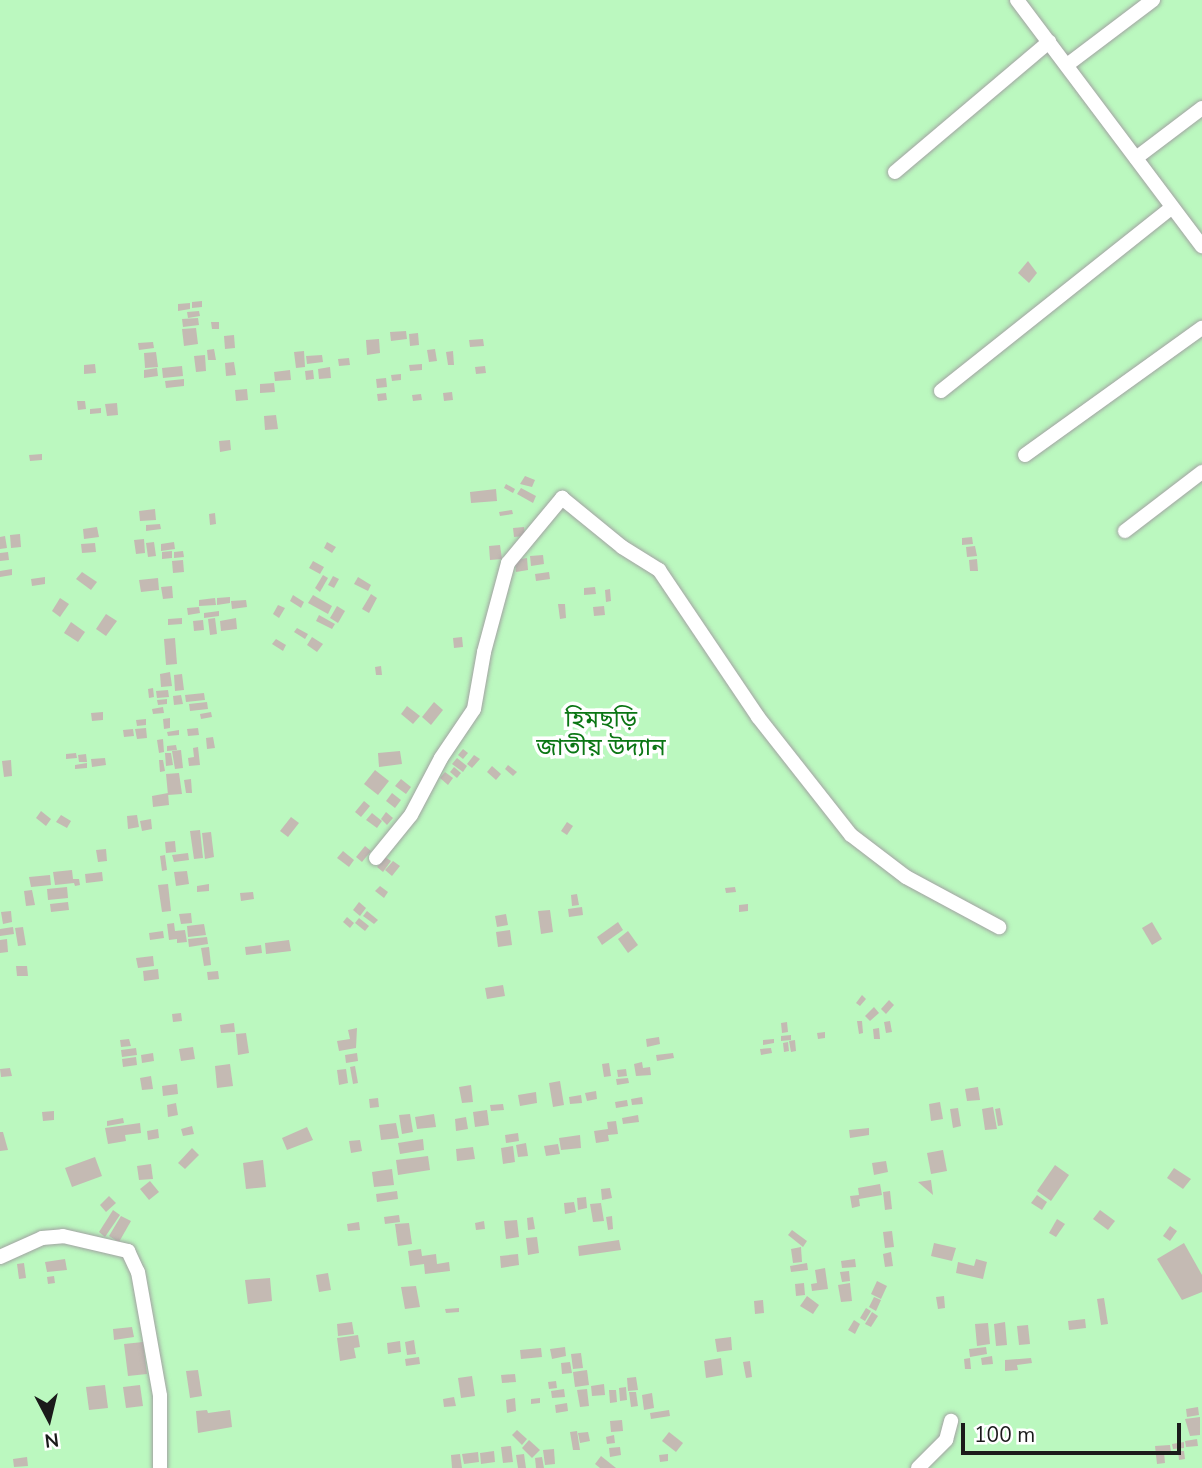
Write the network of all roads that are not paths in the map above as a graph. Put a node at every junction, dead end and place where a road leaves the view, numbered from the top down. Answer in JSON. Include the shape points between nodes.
{"nodes":[{"id":1,"x":1017,"y":0,"type":"edge"},
{"id":2,"x":1153,"y":0,"type":"edge"},
{"id":3,"x":1049,"y":42,"type":"junction"},
{"id":4,"x":1067,"y":65,"type":"junction"},
{"id":5,"x":1202,"y":108,"type":"edge"},
{"id":6,"x":1136,"y":158,"type":"junction"},
{"id":7,"x":895,"y":172,"type":"dead end"},
{"id":8,"x":1172,"y":207,"type":"junction"},
{"id":9,"x":1201,"y":242,"type":"edge"},
{"id":10,"x":1202,"y":328,"type":"edge"},
{"id":11,"x":941,"y":391,"type":"dead end"},
{"id":12,"x":1025,"y":455,"type":"dead end"},
{"id":13,"x":1202,"y":472,"type":"edge"},
{"id":14,"x":1125,"y":531,"type":"dead end"},
{"id":15,"x":376,"y":858,"type":"dead end"},
{"id":16,"x":999,"y":927,"type":"dead end"},
{"id":17,"x":0,"y":1257,"type":"edge"},
{"id":18,"x":951,"y":1421,"type":"dead end"},
{"id":19,"x":160,"y":1468,"type":"edge"},
{"id":20,"x":918,"y":1468,"type":"edge"}],
"edges":[{"from":1,"to":3,"type":"street"},
{"from":2,"to":4,"type":"street"},
{"from":3,"to":4,"type":"street"},
{"from":3,"to":7,"type":"street"},
{"from":4,"to":6,"type":"street"},
{"from":5,"to":6,"type":"street"},
{"from":6,"to":8,"type":"street"},
{"from":8,"to":9,"type":"street"},
{"from":8,"to":11,"type":"street"},
{"from":10,"to":12,"type":"street"},
{"from":13,"to":14,"type":"street"},
{"from":15,"to":16,"type":"street","via":[[411,815],[474,709],[508,563],[562,498],[622,547],[659,570],[758,717],[851,835],[906,877]]},
{"from":17,"to":19,"type":"street","via":[[42,1238],[63,1236],[128,1251],[138,1272],[160,1396]]},
{"from":18,"to":20,"type":"street","via":[[946,1440]]}]}
